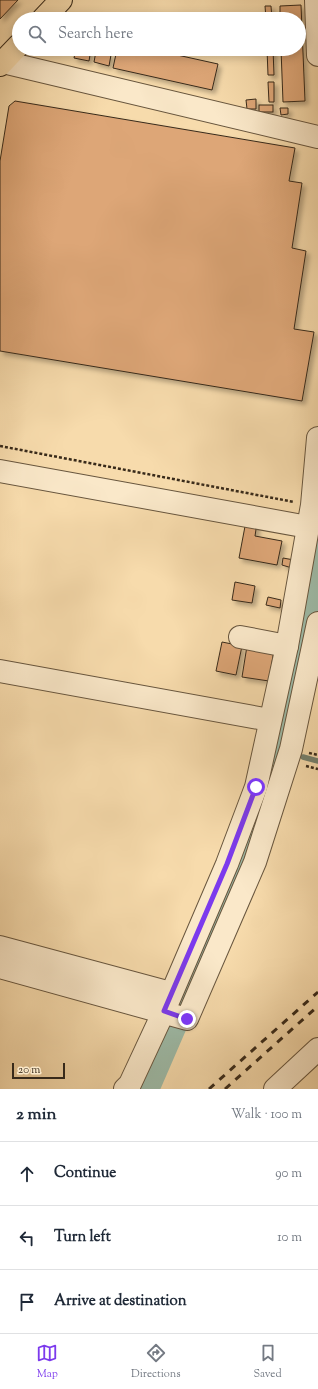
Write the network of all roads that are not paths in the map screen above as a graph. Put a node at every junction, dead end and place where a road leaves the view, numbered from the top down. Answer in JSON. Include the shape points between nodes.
{"nodes":[{"id":1,"x":61,"y":0,"type":"edge"},
{"id":2,"x":316,"y":0,"type":"edge"},
{"id":3,"x":50,"y":12,"type":"edge"},
{"id":4,"x":12,"y":52,"type":"edge"},
{"id":5,"x":318,"y":55,"type":"edge"},
{"id":6,"x":1,"y":64,"type":"edge"},
{"id":7,"x":318,"y":137,"type":"edge"},
{"id":8,"x":318,"y":438,"type":"edge"},
{"id":9,"x":0,"y":471,"type":"edge"},
{"id":10,"x":308,"y":527,"type":"junction"},
{"id":11,"x":318,"y":623,"type":"edge"},
{"id":12,"x":240,"y":637,"type":"dead end"},
{"id":13,"x":287,"y":646,"type":"junction"},
{"id":14,"x":0,"y":671,"type":"edge"},
{"id":15,"x":270,"y":720,"type":"junction"},
{"id":16,"x":0,"y":947,"type":"edge"},
{"id":17,"x":0,"y":967,"type":"edge"},
{"id":18,"x":168,"y":1002,"type":"junction"},
{"id":19,"x":318,"y":1048,"type":"edge"},
{"id":20,"x":125,"y":1089,"type":"edge"},
{"id":21,"x":274,"y":1089,"type":"edge"}],
"edges":[{"from":1,"to":3,"type":"highway"},
{"from":2,"to":5,"type":"street"},
{"from":4,"to":6,"type":"highway"},
{"from":6,"to":7,"type":"street"},
{"from":8,"to":10,"type":"street"},
{"from":9,"to":10,"type":"street"},
{"from":10,"to":13,"type":"street"},
{"from":11,"to":18,"type":"street","via":[[291,749],[255,862],[187,1019]]},
{"from":12,"to":13,"type":"street"},
{"from":13,"to":15,"type":"street"},
{"from":14,"to":15,"type":"street"},
{"from":15,"to":18,"type":"street","via":[[256,787],[227,864]]},
{"from":16,"to":18,"type":"street"},
{"from":17,"to":18,"type":"street"},
{"from":18,"to":20,"type":"street","via":[[130,1084]]},
{"from":19,"to":21,"type":"street"}]}
